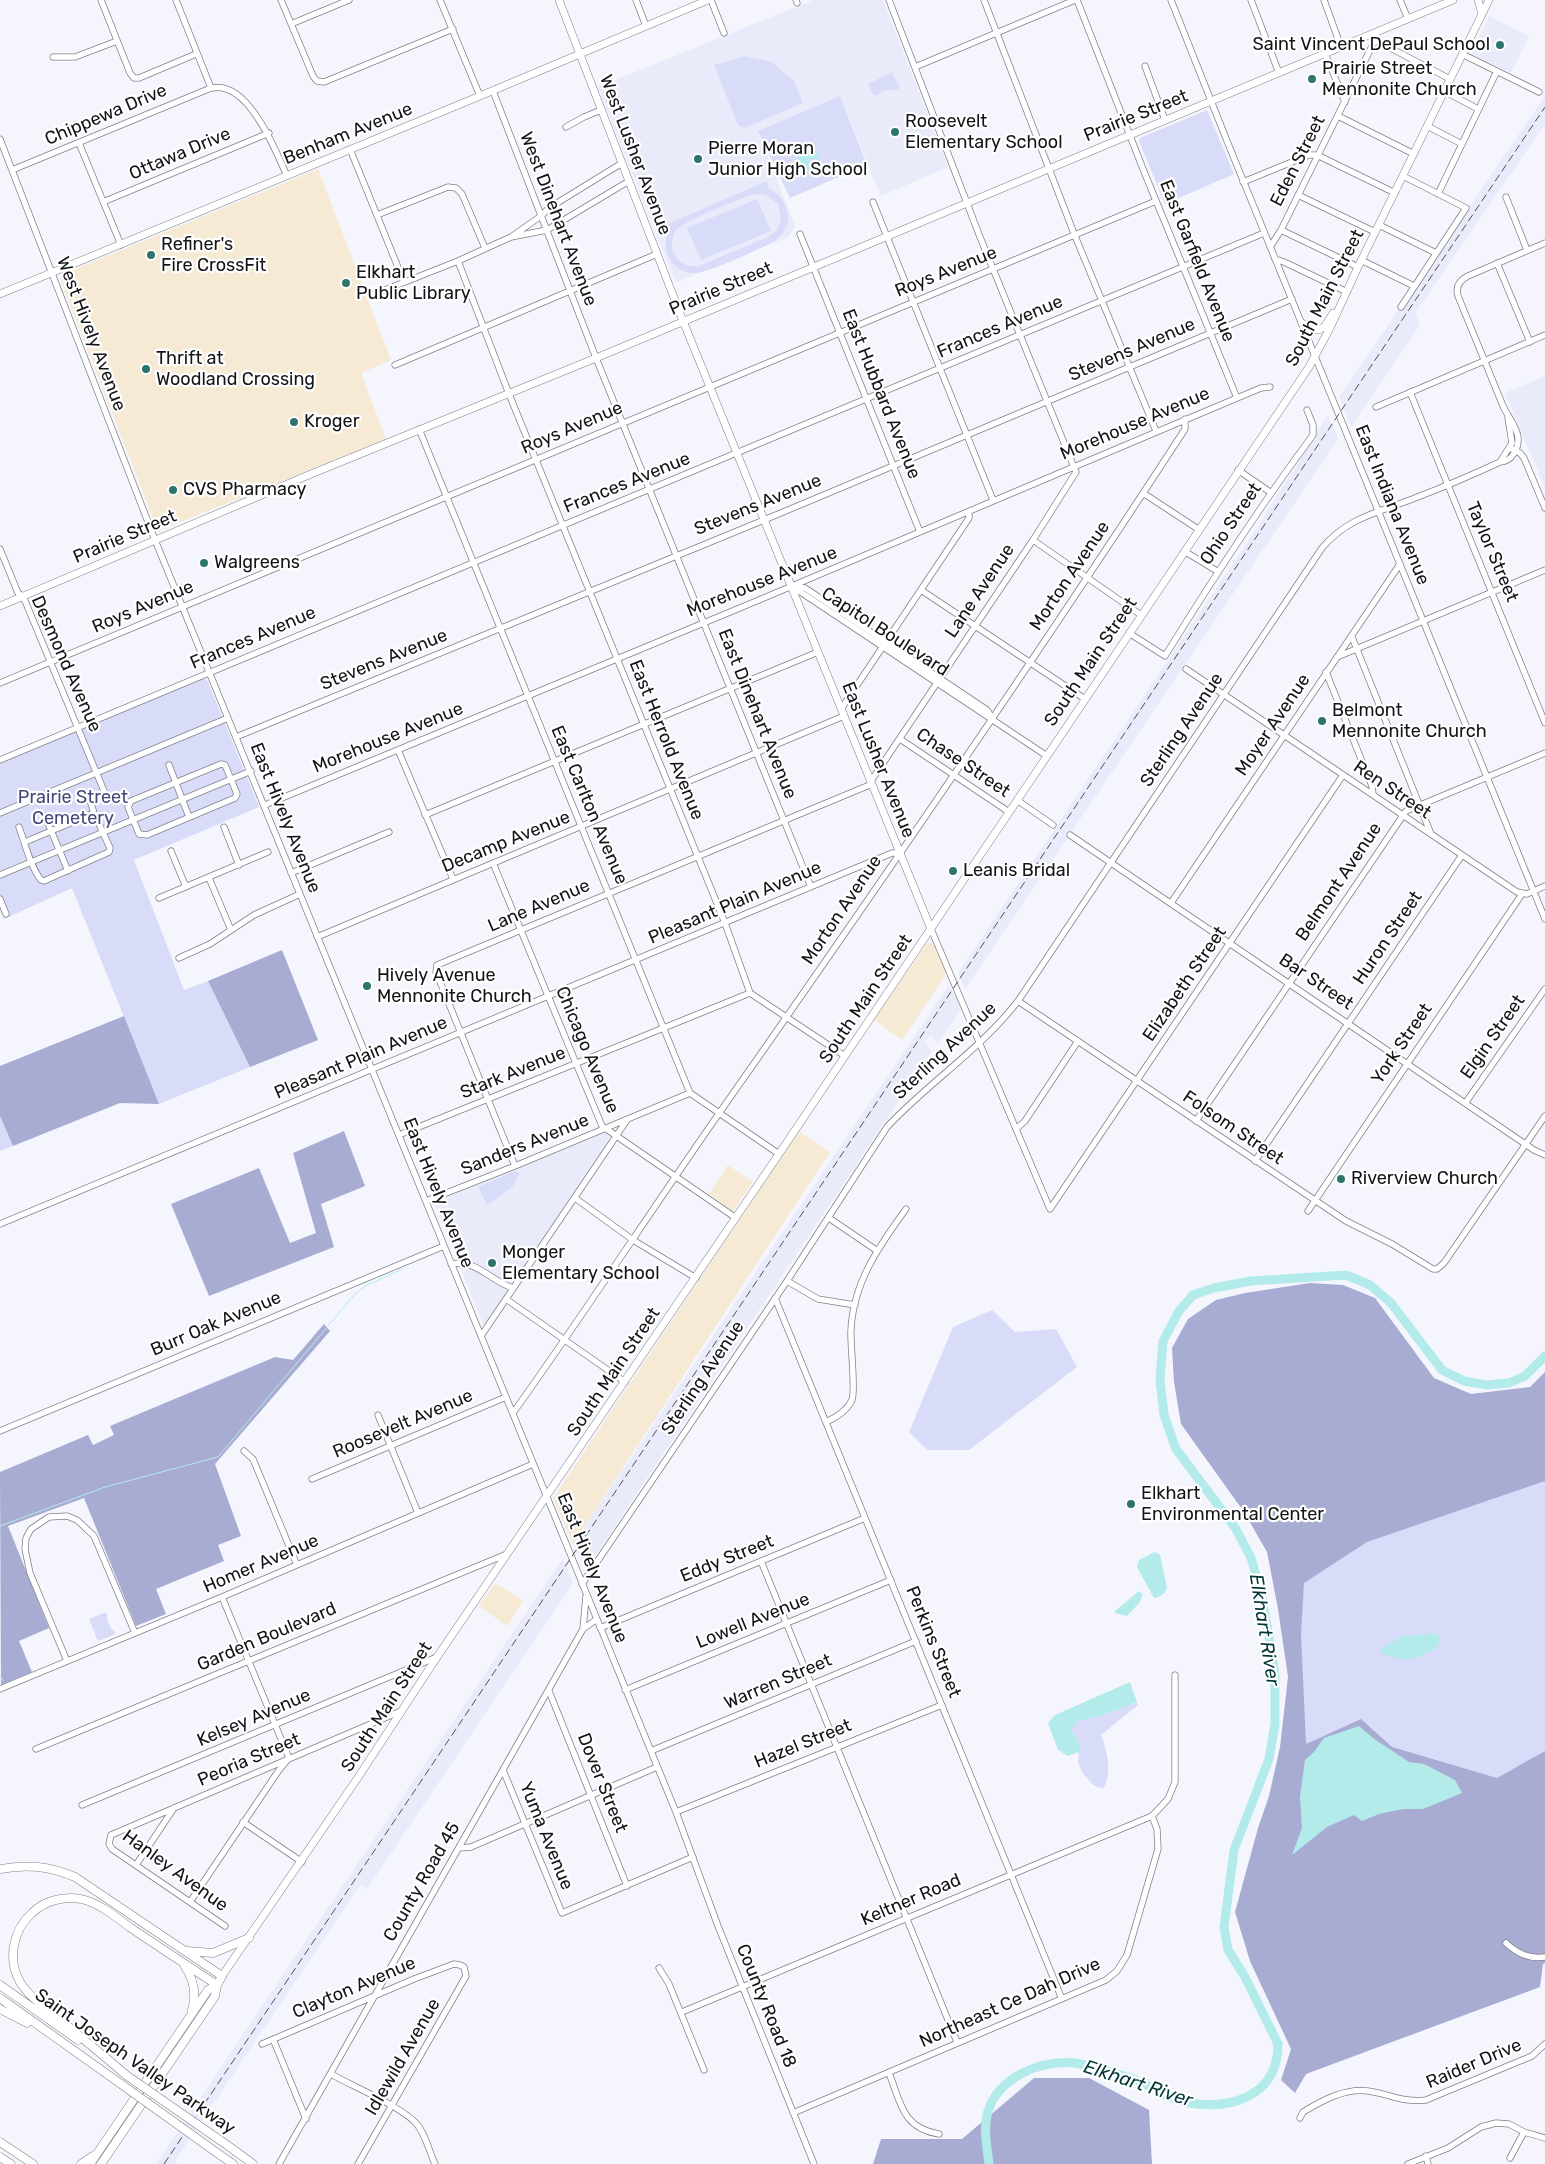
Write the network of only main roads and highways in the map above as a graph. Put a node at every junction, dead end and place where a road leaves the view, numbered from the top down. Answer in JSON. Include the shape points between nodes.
{"nodes":[{"id":1,"x":559,"y":0,"type":"edge"},
{"id":2,"x":709,"y":0,"type":"edge"},
{"id":3,"x":1478,"y":0,"type":"edge"},
{"id":4,"x":1489,"y":0,"type":"edge"},
{"id":5,"x":1450,"y":1,"type":"edge"},
{"id":6,"x":1482,"y":15,"type":"junction"},
{"id":7,"x":580,"y":53,"type":"junction"},
{"id":8,"x":0,"y":294,"type":"edge"},
{"id":9,"x":1340,"y":306,"type":"junction"},
{"id":10,"x":683,"y":321,"type":"junction"},
{"id":11,"x":1302,"y":323,"type":"road end"},
{"id":12,"x":0,"y":606,"type":"edge"},
{"id":13,"x":931,"y":929,"type":"junction"},
{"id":14,"x":0,"y":1869,"type":"edge"},
{"id":15,"x":249,"y":1938,"type":"junction"},
{"id":16,"x":182,"y":1950,"type":"junction"},
{"id":17,"x":181,"y":1961,"type":"junction"},
{"id":18,"x":222,"y":1976,"type":"junction"},
{"id":19,"x":217,"y":1984,"type":"junction"},
{"id":20,"x":0,"y":1985,"type":"edge"},
{"id":21,"x":0,"y":1998,"type":"edge"},
{"id":22,"x":0,"y":2009,"type":"edge"},
{"id":23,"x":185,"y":2024,"type":"junction"},
{"id":24,"x":97,"y":2068,"type":"junction"},
{"id":25,"x":126,"y":2075,"type":"junction"},
{"id":26,"x":0,"y":2142,"type":"edge"},
{"id":27,"x":97,"y":2154,"type":"junction"},
{"id":28,"x":0,"y":2157,"type":"edge"},
{"id":29,"x":0,"y":2162,"type":"edge"},
{"id":30,"x":3,"y":2164,"type":"edge"},
{"id":31,"x":11,"y":2164,"type":"edge"},
{"id":32,"x":33,"y":2164,"type":"edge"},
{"id":33,"x":81,"y":2164,"type":"edge"},
{"id":34,"x":90,"y":2164,"type":"edge"},
{"id":35,"x":101,"y":2164,"type":"edge"},
{"id":36,"x":233,"y":2164,"type":"edge"},
{"id":37,"x":253,"y":2164,"type":"edge"}],
"edges":[{"from":1,"to":7,"type":"main road","name":"West Lusher Avenue"},
{"from":2,"to":7,"type":"main road","name":"Benham Avenue"},
{"from":3,"to":6,"type":"main road"},
{"from":4,"to":6,"type":"main road","name":"South Main Street"},
{"from":5,"to":10,"type":"main road","name":"Prairie Street","via":[[1373,37],[1341,46]]},
{"from":6,"to":9,"type":"main road","name":"South Main Street"},
{"from":7,"to":8,"type":"main road","name":"Benham Avenue"},
{"from":7,"to":10,"type":"main road","name":"West Lusher Avenue"},
{"from":9,"to":11,"type":"main road","via":[[1321,330]]},
{"from":9,"to":13,"type":"main road","name":"South Main Street","via":[[1315,356]]},
{"from":10,"to":12,"type":"main road","name":"Prairie Street"},
{"from":10,"to":13,"type":"main road","name":"East Lusher Avenue"},
{"from":13,"to":15,"type":"main road","name":"South Main Street"},
{"from":14,"to":16,"type":"highway","via":[[36,1865],[75,1877]]},
{"from":15,"to":16,"type":"highway","via":[[213,1953]]},
{"from":15,"to":18,"type":"main road","name":"South Main Street"},
{"from":16,"to":18,"type":"highway"},
{"from":17,"to":19,"type":"highway"},
{"from":17,"to":23,"type":"highway","via":[[189,1972],[195,1991]]},
{"from":17,"to":25,"type":"highway","via":[[86,1900],[72,1898],[48,1902],[36,1909],[19,1928],[13,1951],[21,1984]]},
{"from":18,"to":19,"type":"highway","name":"South Main Street"},
{"from":19,"to":23,"type":"highway","name":"South Main Street","via":[[208,1990]]},
{"from":19,"to":35,"type":"highway","name":"South Main Street","via":[[215,1996]]},
{"from":20,"to":25,"type":"highway","name":"Saint Joseph Valley Parkway"},
{"from":21,"to":24,"type":"highway","name":"Saint Joseph Valley Parkway"},
{"from":22,"to":24,"type":"highway"},
{"from":23,"to":27,"type":"highway","name":"South Main Street"},
{"from":24,"to":36,"type":"highway","name":"Saint Joseph Valley Parkway","bridge":true},
{"from":25,"to":37,"type":"highway","name":"Saint Joseph Valley Parkway","bridge":true},
{"from":26,"to":32,"type":"highway"},
{"from":27,"to":33,"type":"highway"},
{"from":27,"to":34,"type":"highway","name":"South Main Street"},
{"from":28,"to":31,"type":"highway"},
{"from":29,"to":30,"type":"highway"}]}
